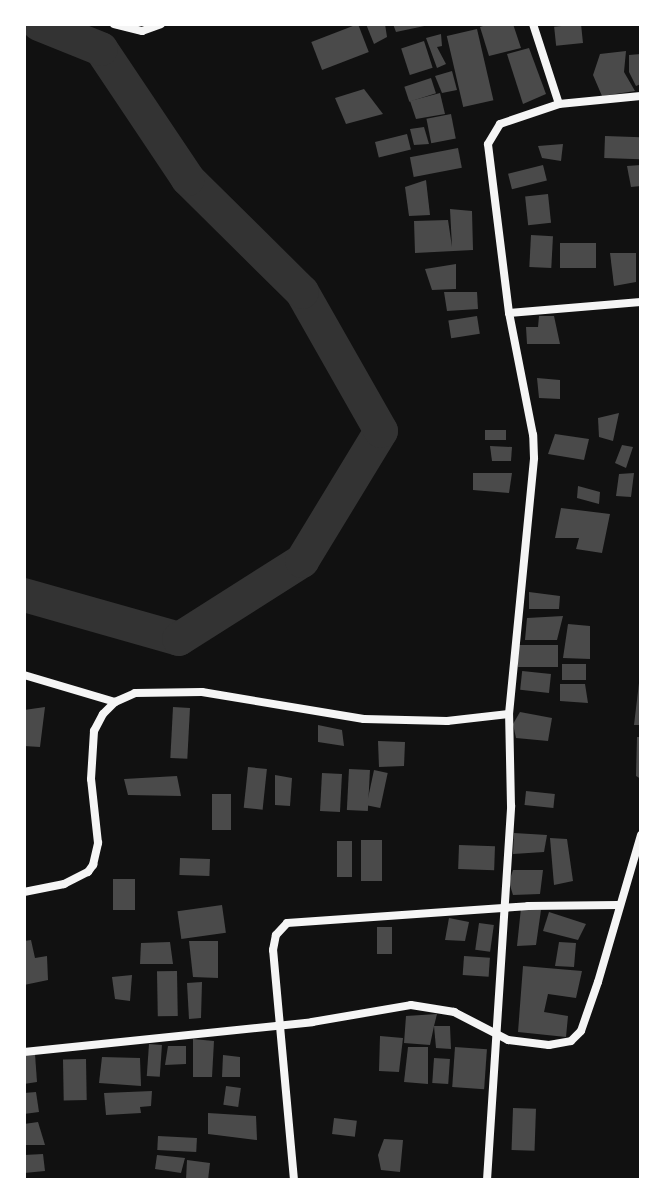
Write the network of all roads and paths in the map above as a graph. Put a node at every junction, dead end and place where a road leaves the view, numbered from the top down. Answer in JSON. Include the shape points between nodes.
{"nodes":[{"id":1,"x":114,"y":24,"type":"edge"},
{"id":2,"x":161,"y":24,"type":"edge"},
{"id":3,"x":533,"y":24,"type":"edge"},
{"id":4,"x":641,"y":96,"type":"edge"},
{"id":5,"x":559,"y":104,"type":"junction"},
{"id":6,"x":641,"y":302,"type":"edge"},
{"id":7,"x":509,"y":313,"type":"junction"},
{"id":8,"x":24,"y":675,"type":"edge"},
{"id":9,"x":115,"y":702,"type":"junction"},
{"id":10,"x":509,"y":714,"type":"junction"},
{"id":11,"x":641,"y":835,"type":"edge"},
{"id":12,"x":24,"y":892,"type":"edge"},
{"id":13,"x":618,"y":905,"type":"junction"},
{"id":14,"x":504,"y":908,"type":"junction"},
{"id":15,"x":282,"y":1024,"type":"junction"},
{"id":16,"x":497,"y":1035,"type":"junction"},
{"id":17,"x":24,"y":1052,"type":"edge"},
{"id":18,"x":294,"y":1180,"type":"edge"},
{"id":19,"x":487,"y":1180,"type":"edge"}],
"edges":[{"from":1,"to":2,"type":"street","via":[[142,31]]},
{"from":3,"to":5,"type":"street"},
{"from":4,"to":5,"type":"street"},
{"from":5,"to":7,"type":"street","via":[[500,124],[488,144]]},
{"from":6,"to":7,"type":"street"},
{"from":7,"to":10,"type":"street","via":[[534,458]]},
{"from":8,"to":9,"type":"street"},
{"from":9,"to":10,"type":"street","via":[[135,693],[202,692],[364,719],[447,721]]},
{"from":9,"to":12,"type":"street","via":[[94,731],[90,755],[98,843],[93,865],[64,884]]},
{"from":10,"to":14,"type":"street","via":[[511,806]]},
{"from":11,"to":13,"type":"street"},
{"from":13,"to":14,"type":"street"},
{"from":13,"to":16,"type":"street","via":[[581,1031],[571,1041],[549,1045]]},
{"from":14,"to":15,"type":"street","via":[[287,923],[276,935],[273,950]]},
{"from":14,"to":16,"type":"street"},
{"from":15,"to":16,"type":"street","via":[[422,1005],[454,1012]]},
{"from":15,"to":17,"type":"street"},
{"from":15,"to":18,"type":"street"},
{"from":16,"to":19,"type":"street"}]}
